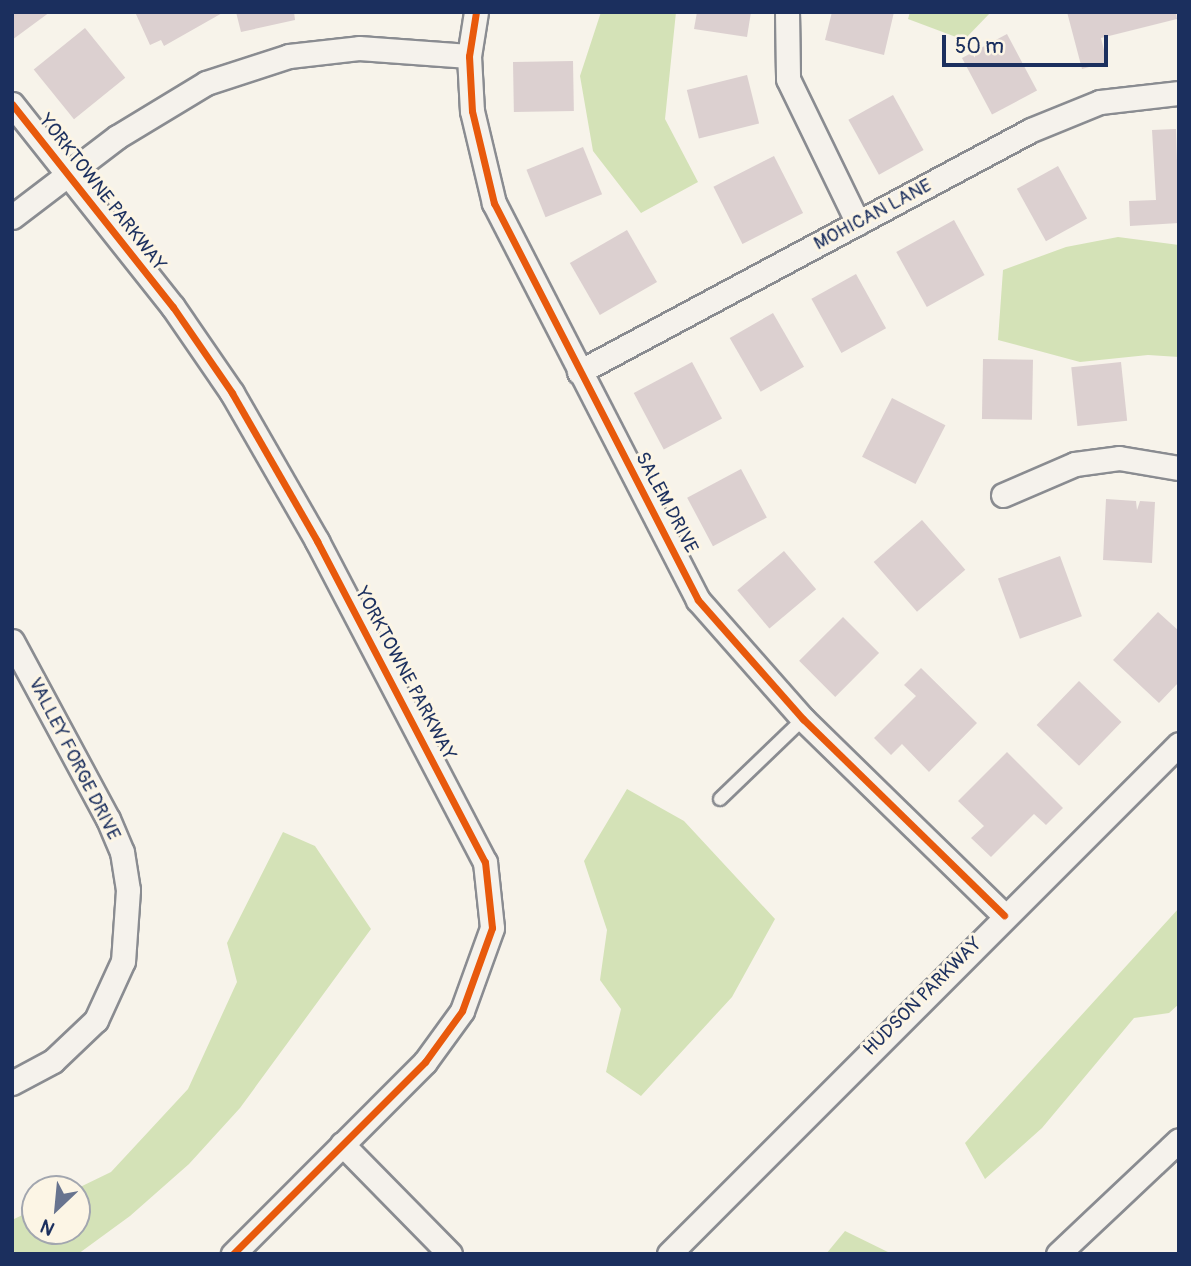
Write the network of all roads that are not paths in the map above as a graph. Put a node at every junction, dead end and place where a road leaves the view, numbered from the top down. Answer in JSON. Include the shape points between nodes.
{"nodes":[{"id":1,"x":477,"y":12,"type":"edge"},
{"id":2,"x":787,"y":12,"type":"edge"},
{"id":3,"x":469,"y":56,"type":"junction"},
{"id":4,"x":1179,"y":93,"type":"edge"},
{"id":5,"x":12,"y":104,"type":"edge"},
{"id":6,"x":67,"y":175,"type":"junction"},
{"id":7,"x":12,"y":217,"type":"edge"},
{"id":8,"x":858,"y":223,"type":"junction"},
{"id":9,"x":579,"y":372,"type":"junction"},
{"id":10,"x":1179,"y":468,"type":"edge"},
{"id":11,"x":1003,"y":495,"type":"dead end"},
{"id":12,"x":12,"y":641,"type":"edge"},
{"id":13,"x":803,"y":719,"type":"junction"},
{"id":14,"x":1179,"y":744,"type":"edge"},
{"id":15,"x":720,"y":799,"type":"dead end"},
{"id":16,"x":1004,"y":915,"type":"junction"},
{"id":17,"x":12,"y":1083,"type":"edge"},
{"id":18,"x":1179,"y":1140,"type":"edge"},
{"id":19,"x":342,"y":1144,"type":"junction"},
{"id":20,"x":233,"y":1254,"type":"edge"},
{"id":21,"x":450,"y":1254,"type":"edge"},
{"id":22,"x":669,"y":1254,"type":"edge"},
{"id":23,"x":1058,"y":1254,"type":"edge"}],
"edges":[{"from":1,"to":3,"type":"street","name":"SALEM DRIVE"},
{"from":2,"to":8,"type":"street","via":[[788,79]]},
{"from":3,"to":6,"type":"street","via":[[359,48],[289,56],[206,83],[117,136]]},
{"from":3,"to":9,"type":"street","name":"SALEM DRIVE","via":[[472,111],[494,203]]},
{"from":4,"to":8,"type":"street","name":"MOHICAN LANE","via":[[1100,102],[1031,130]]},
{"from":5,"to":6,"type":"street","name":"YORKTOWNE PARKWAY"},
{"from":6,"to":7,"type":"street"},
{"from":6,"to":19,"type":"street","name":"YORKTOWNE PARKWAY","via":[[173,307],[232,393],[317,541],[485,862],[492,928],[462,1011],[425,1062]]},
{"from":8,"to":9,"type":"street","name":"MOHICAN LANE"},
{"from":9,"to":13,"type":"street","name":"SALEM DRIVE","via":[[698,600]]},
{"from":10,"to":11,"type":"street","via":[[1119,458],[1075,464]]},
{"from":12,"to":17,"type":"street","name":"VALLEY FORGE DRIVE","via":[[108,819],[122,852],[128,890],[123,961],[96,1020],[53,1060]]},
{"from":13,"to":15,"type":"lane"},
{"from":13,"to":16,"type":"street","name":"SALEM DRIVE"},
{"from":14,"to":16,"type":"street","name":"HUDSON PARKWAY"},
{"from":16,"to":22,"type":"street","name":"HUDSON PARKWAY"},
{"from":18,"to":23,"type":"street"},
{"from":19,"to":20,"type":"street","name":"YORKTOWNE PARKWAY"},
{"from":19,"to":21,"type":"street"}]}
